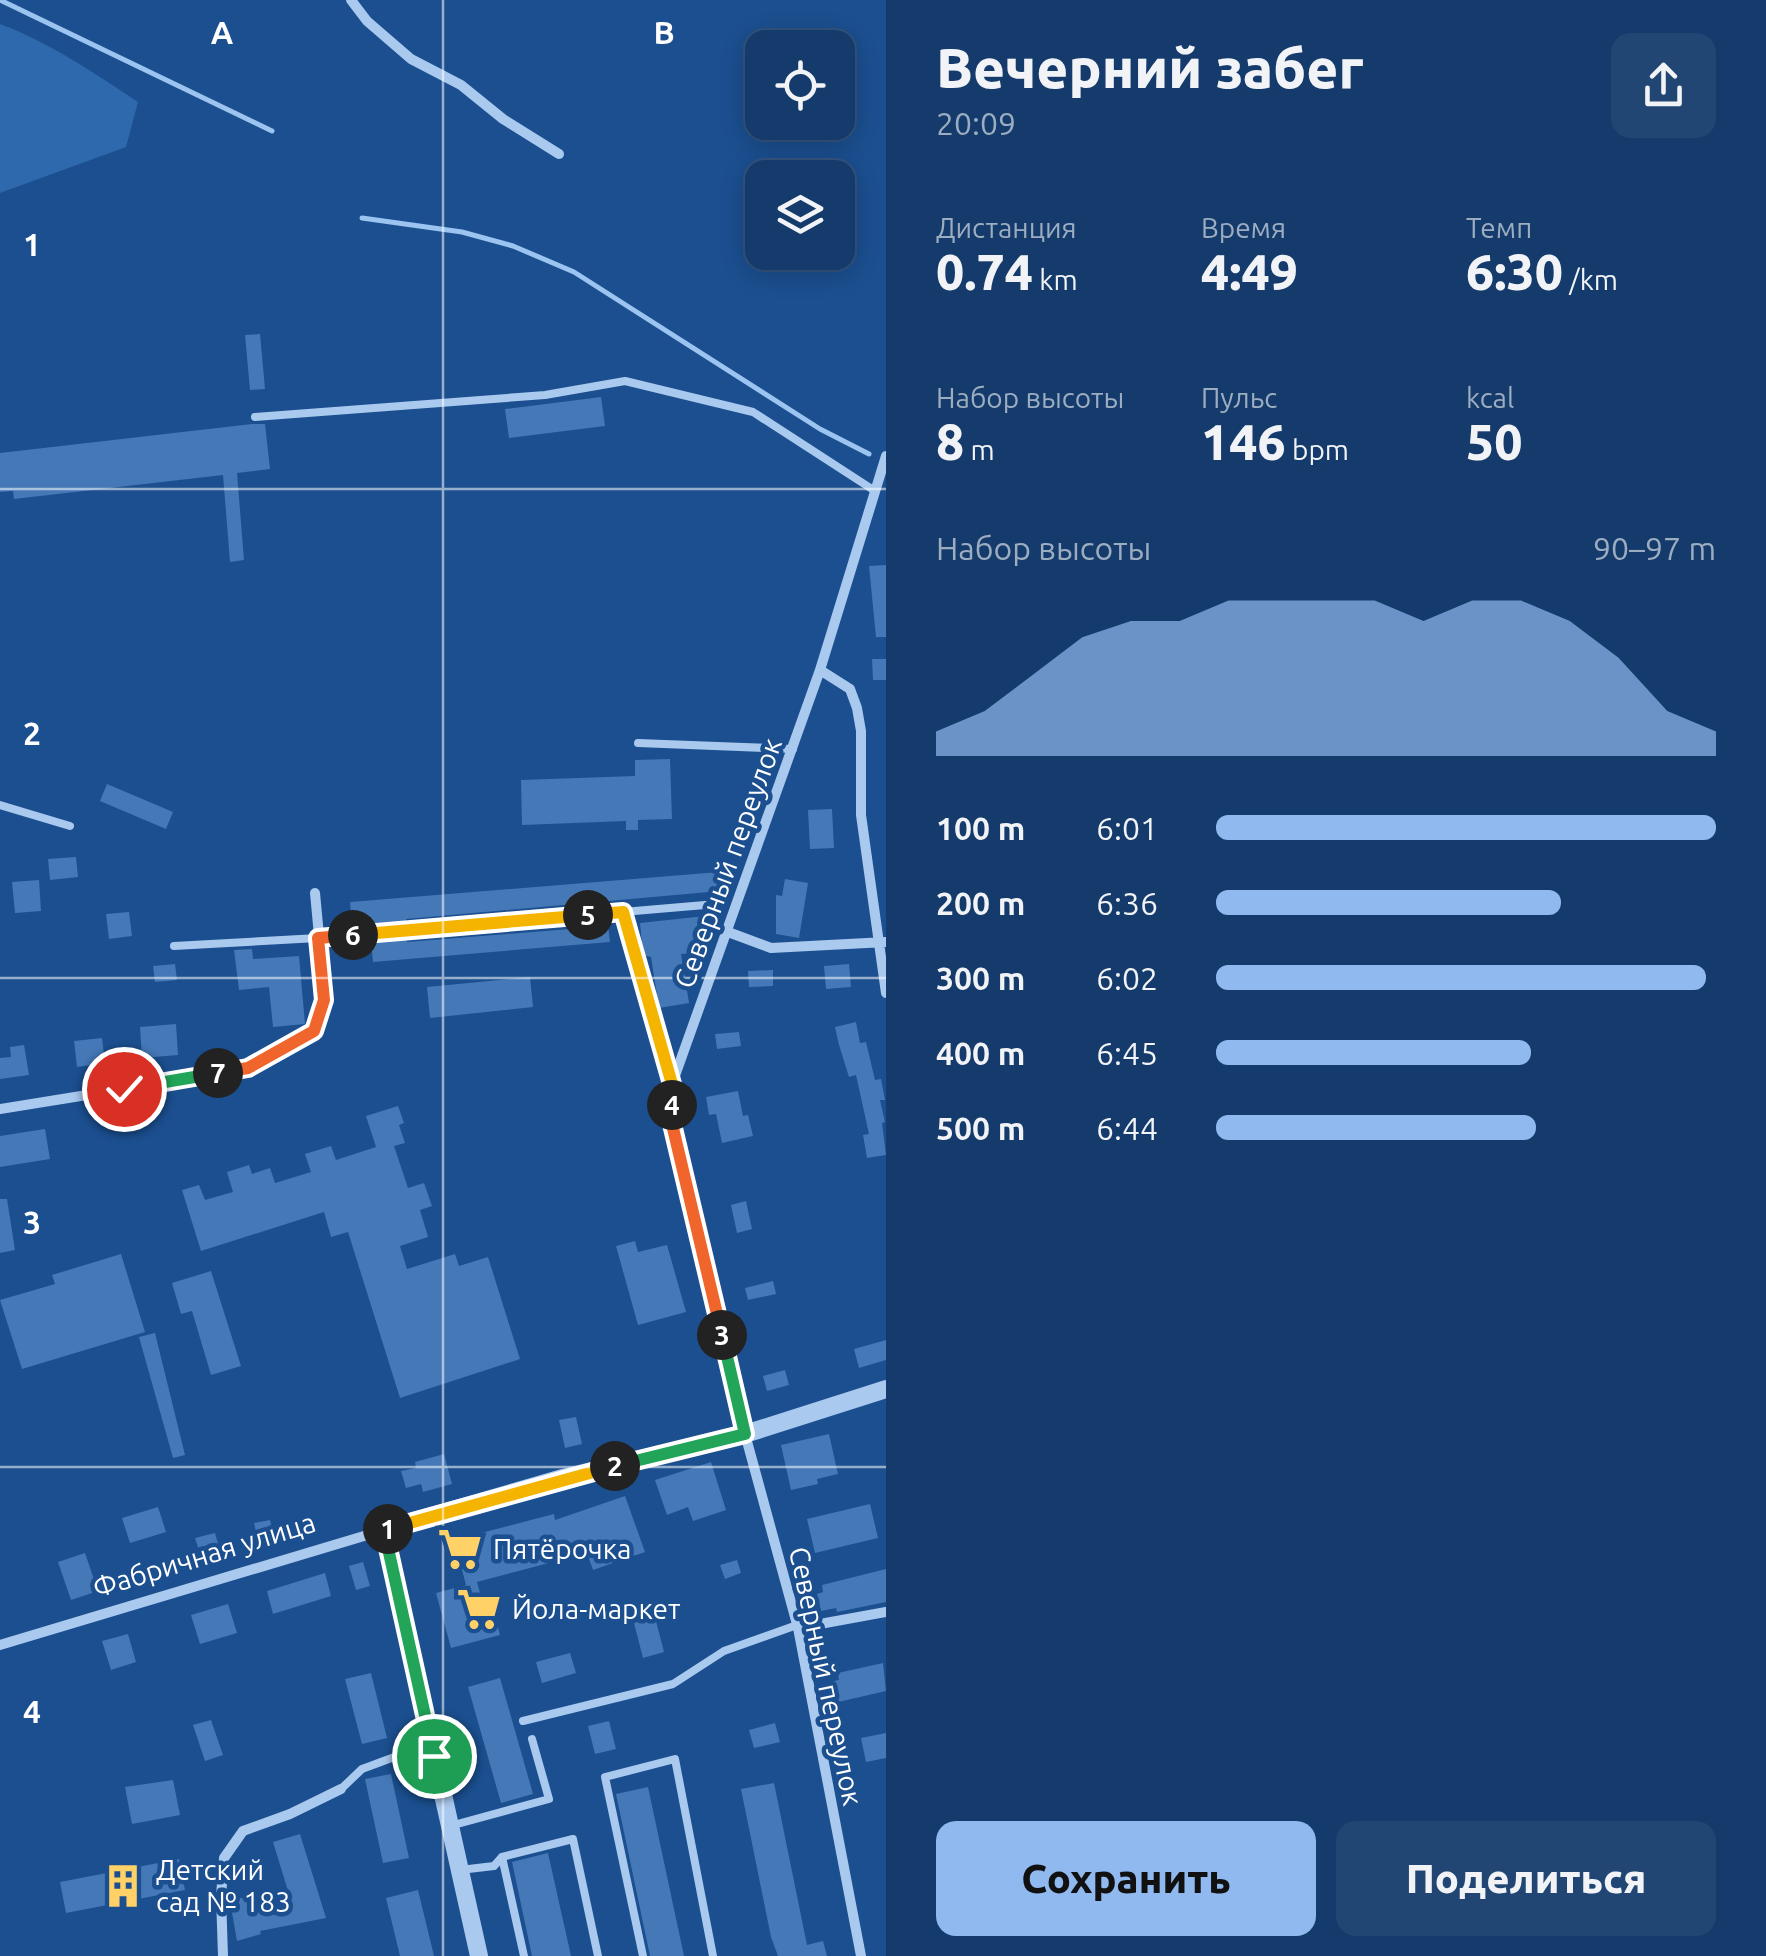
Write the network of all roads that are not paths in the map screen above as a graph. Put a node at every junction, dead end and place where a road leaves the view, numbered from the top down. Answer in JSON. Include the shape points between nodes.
{"nodes":[{"id":1,"x":351,"y":0,"type":"edge"},
{"id":2,"x":559,"y":154,"type":"dead end"},
{"id":3,"x":256,"y":417,"type":"dead end"},
{"id":4,"x":886,"y":456,"type":"edge"},
{"id":5,"x":876,"y":491,"type":"junction"},
{"id":6,"x":820,"y":670,"type":"junction"},
{"id":7,"x":638,"y":742,"type":"dead end"},
{"id":8,"x":793,"y":749,"type":"junction"},
{"id":9,"x":0,"y":805,"type":"edge"},
{"id":10,"x":70,"y":826,"type":"dead end"},
{"id":11,"x":315,"y":893,"type":"dead end"},
{"id":12,"x":705,"y":905,"type":"dead end"},
{"id":13,"x":623,"y":912,"type":"junction"},
{"id":14,"x":728,"y":932,"type":"junction"},
{"id":15,"x":318,"y":938,"type":"junction"},
{"id":16,"x":882,"y":943,"type":"edge"},
{"id":17,"x":174,"y":946,"type":"dead end"},
{"id":18,"x":886,"y":993,"type":"edge"},
{"id":19,"x":672,"y":1084,"type":"junction"},
{"id":20,"x":0,"y":1109,"type":"edge"},
{"id":21,"x":886,"y":1389,"type":"edge"},
{"id":22,"x":745,"y":1434,"type":"junction"},
{"id":23,"x":384,"y":1530,"type":"junction"},
{"id":24,"x":886,"y":1612,"type":"edge"},
{"id":25,"x":797,"y":1626,"type":"junction"},
{"id":26,"x":0,"y":1645,"type":"edge"},
{"id":27,"x":523,"y":1721,"type":"dead end"},
{"id":28,"x":532,"y":1739,"type":"dead end"},
{"id":29,"x":432,"y":1743,"type":"junction"},
{"id":30,"x":342,"y":1789,"type":"joint"},
{"id":31,"x":450,"y":1826,"type":"junction"},
{"id":32,"x":502,"y":1856,"type":"junction"},
{"id":33,"x":460,"y":1870,"type":"junction"},
{"id":34,"x":223,"y":1956,"type":"edge"},
{"id":35,"x":480,"y":1956,"type":"edge"},
{"id":36,"x":524,"y":1956,"type":"edge"},
{"id":37,"x":598,"y":1956,"type":"edge"},
{"id":38,"x":642,"y":1956,"type":"edge"},
{"id":39,"x":714,"y":1956,"type":"edge"},
{"id":40,"x":860,"y":1956,"type":"edge"}],
"edges":[{"from":1,"to":2,"type":"street","via":[[411,59],[461,85]]},
{"from":3,"to":5,"type":"lane","via":[[545,395],[625,381],[753,412]]},
{"from":4,"to":5,"type":"street","name":"Северный переулок"},
{"from":5,"to":6,"type":"street","name":"Северный переулок"},
{"from":6,"to":8,"type":"street","name":"Северный переулок"},
{"from":6,"to":16,"type":"street","via":[[850,690],[857,708],[861,815]]},
{"from":7,"to":8,"type":"lane"},
{"from":8,"to":14,"type":"street","name":"Северный переулок"},
{"from":9,"to":10,"type":"lane"},
{"from":11,"to":15,"type":"street"},
{"from":12,"to":13,"type":"lane"},
{"from":13,"to":15,"type":"lane"},
{"from":13,"to":19,"type":"lane"},
{"from":14,"to":16,"type":"street","via":[[771,948]]},
{"from":14,"to":19,"type":"street","name":"Северный переулок"},
{"from":15,"to":17,"type":"lane"},
{"from":15,"to":20,"type":"street","via":[[324,1000],[314,1031],[248,1068]]},
{"from":16,"to":18,"type":"street"},
{"from":19,"to":22,"type":"street","name":"Северный переулок","via":[[672,1124]]},
{"from":21,"to":22,"type":"street","name":"Фабричная улица"},
{"from":22,"to":23,"type":"street","name":"Фабричная улица"},
{"from":22,"to":25,"type":"street","name":"Северный переулок"},
{"from":23,"to":26,"type":"street","name":"Фабричная улица"},
{"from":23,"to":29,"type":"street"},
{"from":24,"to":25,"type":"street"},
{"from":25,"to":27,"type":"lane","via":[[724,1651],[674,1684]]},
{"from":25,"to":40,"type":"street","name":"Северный переулок"},
{"from":28,"to":31,"type":"lane","via":[[549,1799]]},
{"from":29,"to":30,"type":"lane","via":[[362,1769]]},
{"from":29,"to":31,"type":"street"},
{"from":30,"to":34,"type":"street","via":[[243,1831],[224,1858]]},
{"from":31,"to":33,"type":"street"},
{"from":32,"to":33,"type":"lane","via":[[494,1866]]},
{"from":32,"to":36,"type":"lane"},
{"from":32,"to":37,"type":"lane","via":[[573,1839]]},
{"from":33,"to":35,"type":"street"},
{"from":38,"to":39,"type":"lane","via":[[605,1777],[674,1758]]}]}
